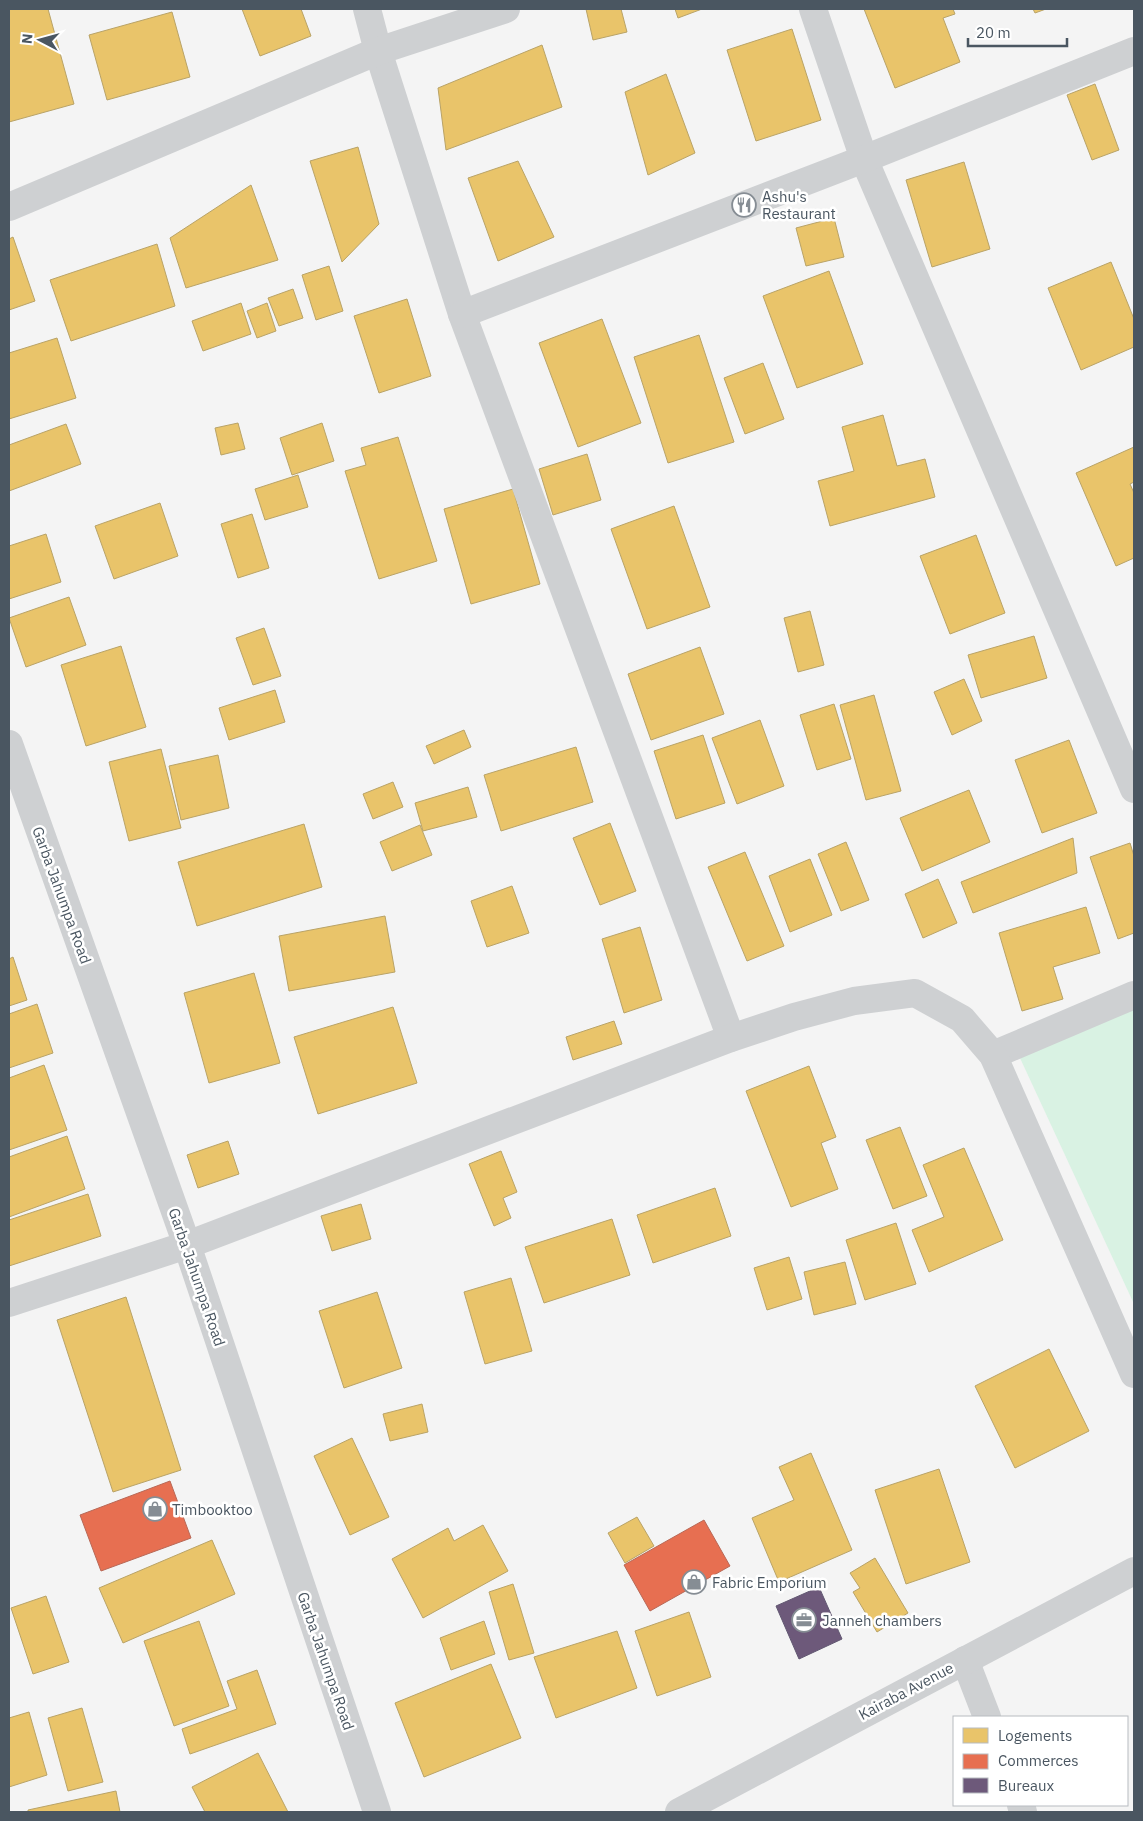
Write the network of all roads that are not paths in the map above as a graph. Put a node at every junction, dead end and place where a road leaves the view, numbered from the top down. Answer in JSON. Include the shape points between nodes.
{"nodes":[{"id":1,"x":367,"y":9,"type":"edge"},
{"id":2,"x":506,"y":9,"type":"edge"},
{"id":3,"x":813,"y":9,"type":"edge"},
{"id":4,"x":378,"y":51,"type":"junction"},
{"id":5,"x":1134,"y":51,"type":"edge"},
{"id":6,"x":864,"y":159,"type":"junction"},
{"id":7,"x":9,"y":207,"type":"edge"},
{"id":8,"x":462,"y":314,"type":"junction"},
{"id":9,"x":9,"y":747,"type":"edge"},
{"id":10,"x":1134,"y":788,"type":"edge"},
{"id":11,"x":1134,"y":995,"type":"edge"},
{"id":12,"x":730,"y":1038,"type":"junction"},
{"id":13,"x":993,"y":1055,"type":"junction"},
{"id":14,"x":186,"y":1245,"type":"junction"},
{"id":15,"x":9,"y":1303,"type":"edge"},
{"id":16,"x":1134,"y":1374,"type":"edge"},
{"id":17,"x":1134,"y":1571,"type":"edge"},
{"id":18,"x":966,"y":1660,"type":"junction"},
{"id":19,"x":987,"y":1716,"type":"edge"},
{"id":20,"x":377,"y":1812,"type":"edge"},
{"id":21,"x":679,"y":1812,"type":"edge"}],
"edges":[{"from":1,"to":4,"type":"street"},
{"from":2,"to":4,"type":"street"},
{"from":3,"to":6,"type":"street"},
{"from":4,"to":7,"type":"street"},
{"from":4,"to":8,"type":"street"},
{"from":5,"to":6,"type":"street"},
{"from":6,"to":8,"type":"street"},
{"from":6,"to":10,"type":"street"},
{"from":8,"to":12,"type":"street"},
{"from":9,"to":14,"type":"street","name":"Garba Jahumpa Road"},
{"from":11,"to":13,"type":"street"},
{"from":12,"to":13,"type":"street","via":[[854,1001],[915,993],[962,1020]]},
{"from":12,"to":14,"type":"street"},
{"from":13,"to":16,"type":"street"},
{"from":14,"to":15,"type":"street"},
{"from":14,"to":20,"type":"street","name":"Garba Jahumpa Road"},
{"from":17,"to":18,"type":"street","name":"Kairaba Avenue"},
{"from":18,"to":19,"type":"street"},
{"from":18,"to":21,"type":"street","name":"Kairaba Avenue"}]}
